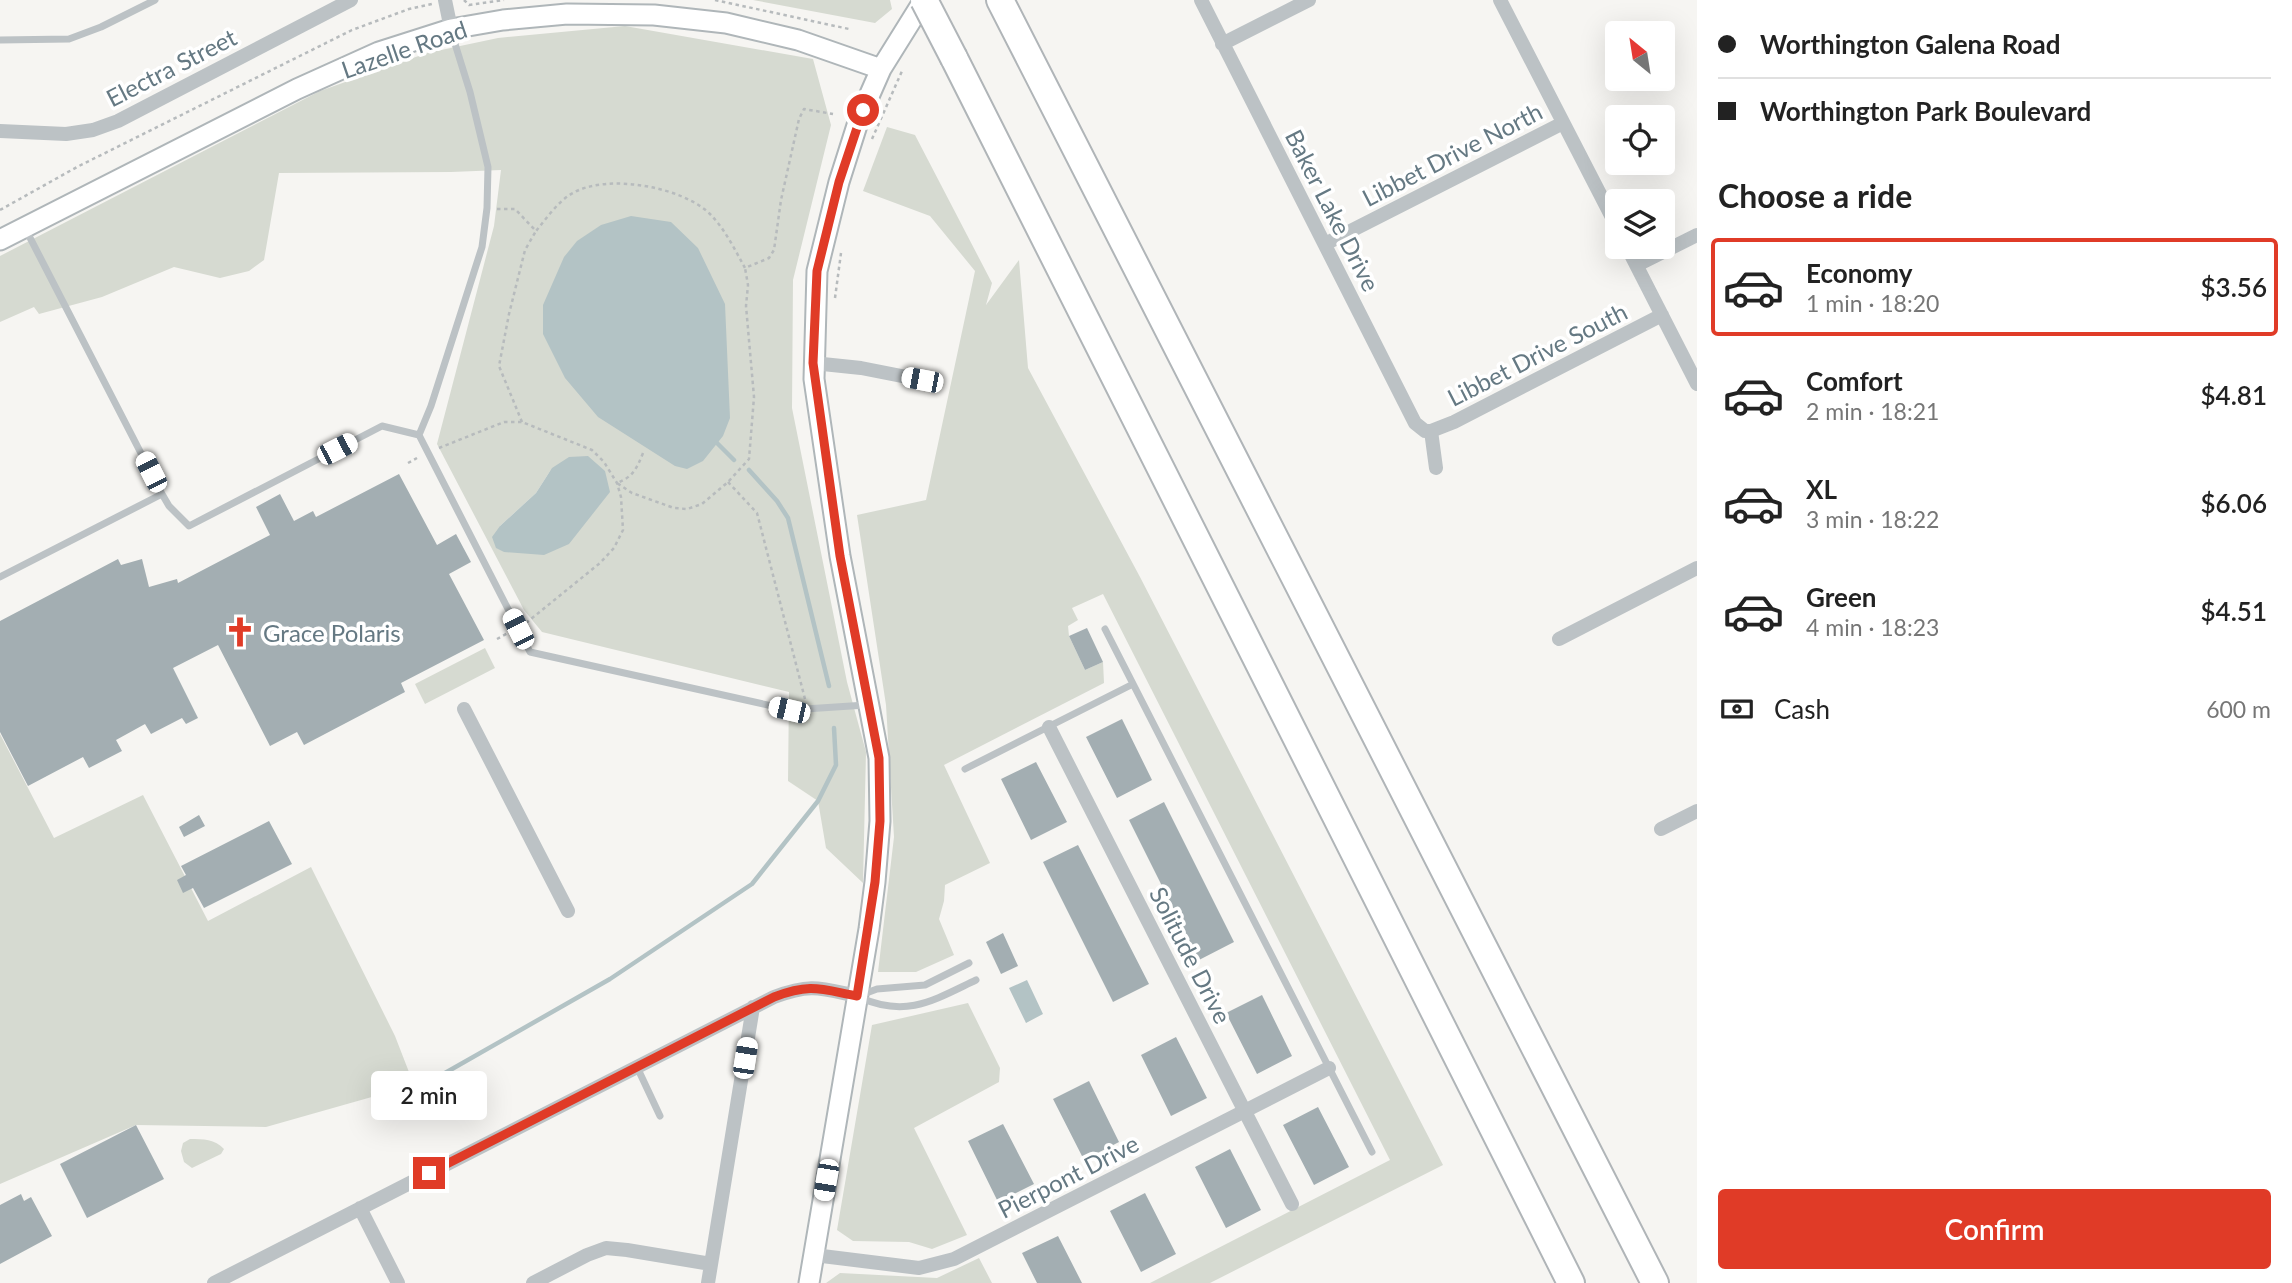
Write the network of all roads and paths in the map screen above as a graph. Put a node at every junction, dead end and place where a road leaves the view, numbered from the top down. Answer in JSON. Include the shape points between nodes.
{"nodes":[{"id":1,"x":155,"y":0,"type":"edge"},
{"id":2,"x":351,"y":0,"type":"edge"},
{"id":3,"x":445,"y":0,"type":"edge"},
{"id":4,"x":464,"y":0,"type":"edge"},
{"id":5,"x":504,"y":0,"type":"edge"},
{"id":6,"x":715,"y":0,"type":"edge"},
{"id":7,"x":924,"y":0,"type":"edge"},
{"id":8,"x":999,"y":0,"type":"edge"},
{"id":9,"x":1015,"y":0,"type":"edge"},
{"id":10,"x":1200,"y":0,"type":"edge"},
{"id":11,"x":1309,"y":0,"type":"edge"},
{"id":12,"x":1500,"y":0,"type":"edge"},
{"id":13,"x":451,"y":29,"type":"junction"},
{"id":14,"x":849,"y":29,"type":"dead end"},
{"id":15,"x":0,"y":40,"type":"edge"},
{"id":16,"x":1222,"y":44,"type":"junction"},
{"id":17,"x":881,"y":69,"type":"junction"},
{"id":18,"x":903,"y":70,"type":"dead end"},
{"id":19,"x":1056,"y":113,"type":"junction"},
{"id":20,"x":833,"y":114,"type":"dead end"},
{"id":21,"x":1563,"y":123,"type":"junction"},
{"id":22,"x":0,"y":131,"type":"edge"},
{"id":23,"x":872,"y":139,"type":"dead end"},
{"id":24,"x":1605,"y":204,"type":"edge"},
{"id":25,"x":487,"y":208,"type":"junction"},
{"id":26,"x":0,"y":209,"type":"edge"},
{"id":27,"x":25,"y":228,"type":"junction"},
{"id":28,"x":536,"y":231,"type":"junction"},
{"id":29,"x":1697,"y":235,"type":"edge"},
{"id":30,"x":0,"y":240,"type":"edge"},
{"id":31,"x":1325,"y":244,"type":"junction"},
{"id":32,"x":841,"y":253,"type":"dead end"},
{"id":33,"x":1634,"y":259,"type":"edge"},
{"id":34,"x":1637,"y":265,"type":"junction"},
{"id":35,"x":744,"y":268,"type":"junction"},
{"id":36,"x":834,"y":302,"type":"dead end"},
{"id":37,"x":1662,"y":315,"type":"junction"},
{"id":38,"x":813,"y":363,"type":"junction"},
{"id":39,"x":922,"y":380,"type":"dead end"},
{"id":40,"x":1697,"y":384,"type":"edge"},
{"id":41,"x":522,"y":422,"type":"junction"},
{"id":42,"x":1432,"y":431,"type":"junction"},
{"id":43,"x":419,"y":435,"type":"junction"},
{"id":44,"x":428,"y":453,"type":"junction"},
{"id":45,"x":643,"y":453,"type":"dead end"},
{"id":46,"x":408,"y":463,"type":"dead end"},
{"id":47,"x":1436,"y":468,"type":"dead end"},
{"id":48,"x":728,"y":482,"type":"junction"},
{"id":49,"x":617,"y":483,"type":"junction"},
{"id":50,"x":162,"y":494,"type":"junction"},
{"id":51,"x":1697,"y":568,"type":"edge"},
{"id":52,"x":0,"y":577,"type":"edge"},
{"id":53,"x":518,"y":629,"type":"junction"},
{"id":54,"x":1105,"y":629,"type":"dead end"},
{"id":55,"x":497,"y":639,"type":"dead end"},
{"id":56,"x":1559,"y":639,"type":"dead end"},
{"id":57,"x":1133,"y":684,"type":"junction"},
{"id":58,"x":870,"y":705,"type":"junction"},
{"id":59,"x":464,"y":709,"type":"dead end"},
{"id":60,"x":808,"y":709,"type":"junction"},
{"id":61,"x":1049,"y":727,"type":"junction"},
{"id":62,"x":965,"y":769,"type":"dead end"},
{"id":63,"x":1697,"y":811,"type":"edge"},
{"id":64,"x":1661,"y":829,"type":"dead end"},
{"id":65,"x":568,"y":911,"type":"dead end"},
{"id":66,"x":969,"y":963,"type":"dead end"},
{"id":67,"x":976,"y":980,"type":"dead end"},
{"id":68,"x":857,"y":996,"type":"junction"},
{"id":69,"x":753,"y":1007,"type":"junction"},
{"id":70,"x":636,"y":1066,"type":"junction"},
{"id":71,"x":1329,"y":1068,"type":"junction"},
{"id":72,"x":1245,"y":1111,"type":"junction"},
{"id":73,"x":660,"y":1116,"type":"dead end"},
{"id":74,"x":1372,"y":1152,"type":"dead end"},
{"id":75,"x":1292,"y":1204,"type":"dead end"},
{"id":76,"x":360,"y":1208,"type":"junction"},
{"id":77,"x":814,"y":1255,"type":"junction"},
{"id":78,"x":711,"y":1264,"type":"junction"},
{"id":79,"x":214,"y":1283,"type":"edge"},
{"id":80,"x":398,"y":1283,"type":"edge"},
{"id":81,"x":533,"y":1283,"type":"edge"},
{"id":82,"x":708,"y":1283,"type":"edge"},
{"id":83,"x":809,"y":1283,"type":"edge"},
{"id":84,"x":1571,"y":1283,"type":"edge"},
{"id":85,"x":1655,"y":1283,"type":"edge"}],
"edges":[{"from":1,"to":15,"type":"lane","via":[[69,39]]},
{"from":2,"to":22,"type":"street","name":"Electra Street","via":[[118,121],[66,134]]},
{"from":3,"to":13,"type":"street"},
{"from":3,"to":26,"type":"path","via":[[352,30]]},
{"from":4,"to":5,"type":"path","via":[[469,5]]},
{"from":6,"to":14,"type":"path"},
{"from":7,"to":17,"type":"street"},
{"from":7,"to":84,"type":"highway","bridge":true},
{"from":8,"to":19,"type":"highway"},
{"from":9,"to":19,"type":"highway"},
{"from":10,"to":16,"type":"street","name":"Baker Lake Drive"},
{"from":11,"to":16,"type":"street"},
{"from":12,"to":21,"type":"street"},
{"from":13,"to":17,"type":"street","name":"Lazelle Road","via":[[567,14],[654,15],[726,23],[798,40]]},
{"from":13,"to":25,"type":"lane","via":[[488,167]]},
{"from":13,"to":27,"type":"street","name":"Lazelle Road","via":[[379,52],[297,89]]},
{"from":16,"to":31,"type":"street","name":"Baker Lake Drive"},
{"from":17,"to":38,"type":"street","via":[[839,182],[817,271]]},
{"from":18,"to":23,"type":"path"},
{"from":19,"to":85,"type":"highway"},
{"from":20,"to":35,"type":"path","via":[[804,109],[774,250],[769,258]]},
{"from":21,"to":24,"type":"street"},
{"from":21,"to":31,"type":"street","name":"Libbet Drive North"},
{"from":25,"to":28,"type":"path","via":[[515,209]]},
{"from":25,"to":43,"type":"lane","via":[[482,247]]},
{"from":27,"to":30,"type":"street","name":"Lazelle Road"},
{"from":27,"to":50,"type":"lane"},
{"from":28,"to":35,"type":"path","via":[[562,202],[590,186],[656,187],[685,197],[709,213]]},
{"from":28,"to":41,"type":"path","via":[[525,250],[499,366]]},
{"from":29,"to":34,"type":"street"},
{"from":31,"to":42,"type":"street","name":"Baker Lake Drive","via":[[1415,423]]},
{"from":32,"to":36,"type":"path"},
{"from":33,"to":34,"type":"street"},
{"from":34,"to":37,"type":"street"},
{"from":35,"to":48,"type":"path","via":[[754,397],[749,459]]},
{"from":37,"to":40,"type":"street"},
{"from":37,"to":42,"type":"street","name":"Libbet Drive South"},
{"from":38,"to":39,"type":"street"},
{"from":38,"to":58,"type":"street","via":[[840,556]]},
{"from":41,"to":44,"type":"path","via":[[504,422]]},
{"from":41,"to":49,"type":"path","via":[[592,450]]},
{"from":42,"to":47,"type":"street"},
{"from":43,"to":44,"type":"lane"},
{"from":43,"to":50,"type":"lane","via":[[382,426],[189,526]]},
{"from":44,"to":46,"type":"path"},
{"from":44,"to":53,"type":"lane"},
{"from":45,"to":49,"type":"path","via":[[636,471]]},
{"from":48,"to":49,"type":"path","via":[[702,504],[687,509],[632,493]]},
{"from":48,"to":60,"type":"path","via":[[757,513]]},
{"from":49,"to":53,"type":"path","via":[[623,530],[614,548]]},
{"from":50,"to":52,"type":"lane"},
{"from":51,"to":56,"type":"street"},
{"from":53,"to":55,"type":"path"},
{"from":53,"to":60,"type":"lane","via":[[530,652],[789,710]]},
{"from":54,"to":57,"type":"lane"},
{"from":57,"to":61,"type":"lane"},
{"from":57,"to":71,"type":"lane"},
{"from":58,"to":60,"type":"lane"},
{"from":58,"to":68,"type":"street","via":[[879,758],[880,821]]},
{"from":59,"to":65,"type":"street"},
{"from":61,"to":62,"type":"lane"},
{"from":61,"to":72,"type":"street","name":"Solitude Drive"},
{"from":63,"to":64,"type":"street"},
{"from":66,"to":68,"type":"lane","via":[[925,985],[877,989]]},
{"from":67,"to":68,"type":"lane","via":[[922,1005],[880,1006]]},
{"from":68,"to":69,"type":"street","via":[[812,987],[795,989]]},
{"from":68,"to":77,"type":"street"},
{"from":69,"to":70,"type":"street"},
{"from":69,"to":78,"type":"street"},
{"from":70,"to":73,"type":"lane"},
{"from":70,"to":76,"type":"street"},
{"from":71,"to":72,"type":"street","name":"Pierpont Drive"},
{"from":71,"to":74,"type":"lane"},
{"from":72,"to":75,"type":"street","name":"Solitude Drive"},
{"from":72,"to":77,"type":"street","name":"Pierpont Drive","via":[[954,1259],[919,1268]]},
{"from":76,"to":79,"type":"street"},
{"from":76,"to":80,"type":"street"},
{"from":77,"to":83,"type":"street"},
{"from":78,"to":81,"type":"street","via":[[606,1248]]},
{"from":78,"to":82,"type":"street"}]}
